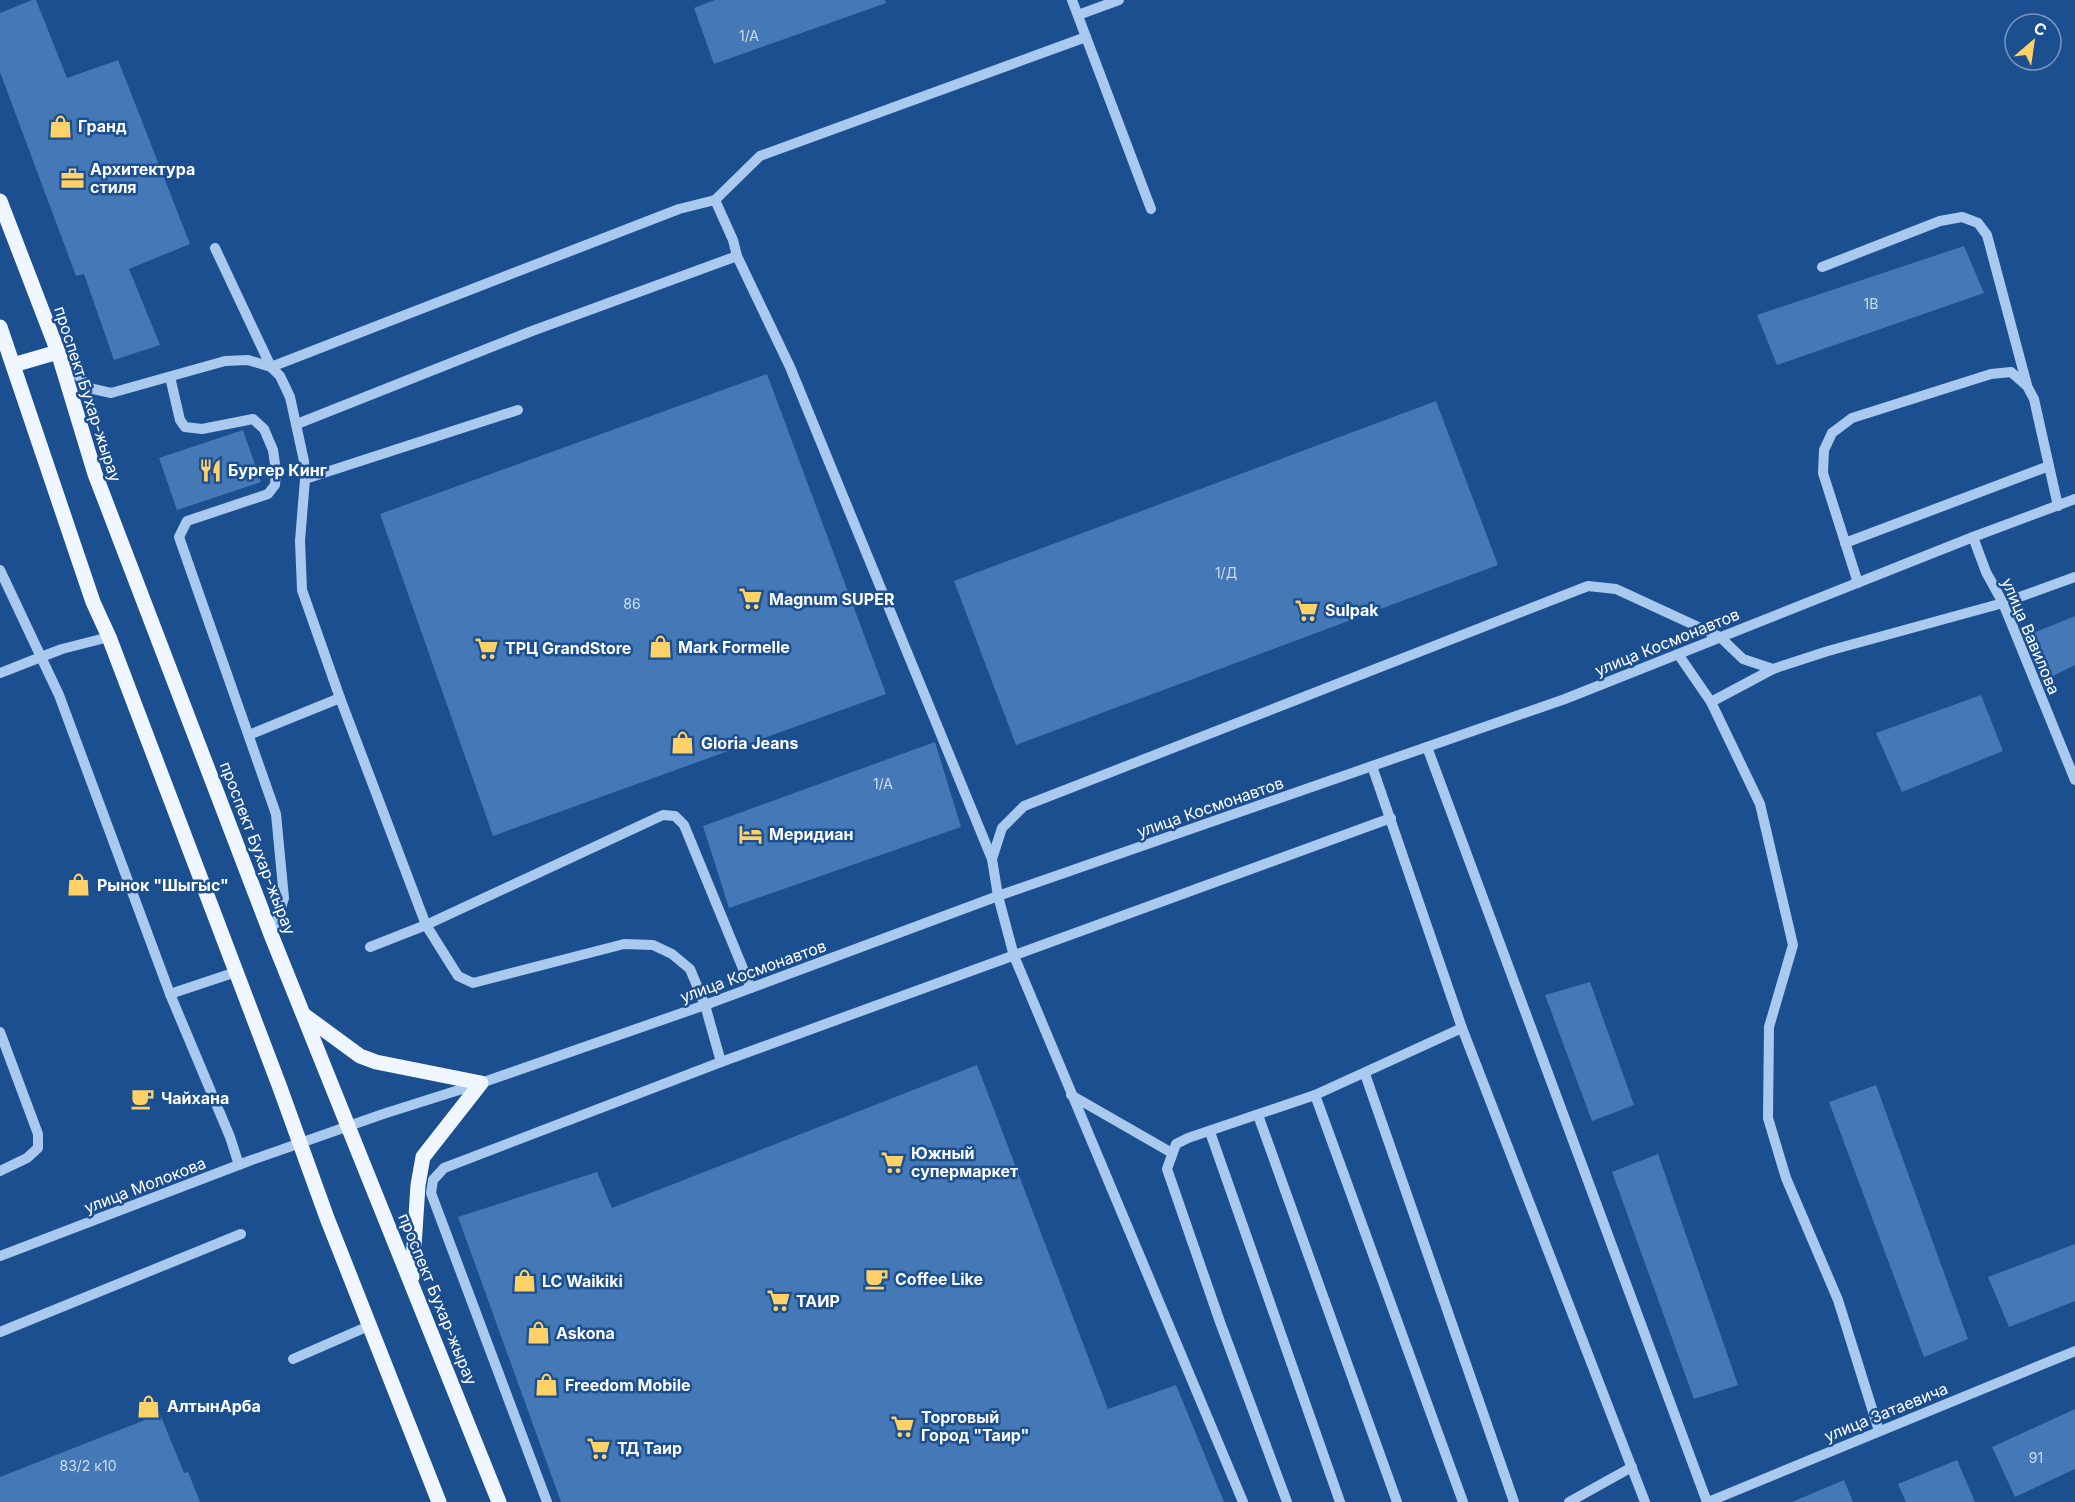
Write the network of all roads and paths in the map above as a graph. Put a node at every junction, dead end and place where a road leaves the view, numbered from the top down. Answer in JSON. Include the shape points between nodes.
{"nodes":[{"id":1,"x":1072,"y":0,"type":"edge"},
{"id":2,"x":1119,"y":0,"type":"edge"},
{"id":3,"x":1078,"y":15,"type":"junction"},
{"id":4,"x":1086,"y":37,"type":"junction"},
{"id":5,"x":715,"y":200,"type":"junction"},
{"id":6,"x":0,"y":201,"type":"edge"},
{"id":7,"x":1151,"y":209,"type":"dead end"},
{"id":8,"x":215,"y":248,"type":"dead end"},
{"id":9,"x":737,"y":256,"type":"junction"},
{"id":10,"x":1822,"y":267,"type":"dead end"},
{"id":11,"x":0,"y":327,"type":"edge"},
{"id":12,"x":58,"y":352,"type":"junction"},
{"id":13,"x":13,"y":365,"type":"junction"},
{"id":14,"x":271,"y":367,"type":"junction"},
{"id":15,"x":170,"y":376,"type":"junction"},
{"id":16,"x":2027,"y":386,"type":"junction"},
{"id":17,"x":518,"y":410,"type":"dead end"},
{"id":18,"x":297,"y":424,"type":"junction"},
{"id":19,"x":2049,"y":466,"type":"junction"},
{"id":20,"x":305,"y":479,"type":"junction"},
{"id":21,"x":2075,"y":499,"type":"edge"},
{"id":22,"x":2058,"y":506,"type":"junction"},
{"id":23,"x":1973,"y":537,"type":"junction"},
{"id":24,"x":1845,"y":543,"type":"junction"},
{"id":25,"x":0,"y":570,"type":"edge"},
{"id":26,"x":2075,"y":577,"type":"edge"},
{"id":27,"x":1858,"y":583,"type":"junction"},
{"id":28,"x":2003,"y":603,"type":"junction"},
{"id":29,"x":1720,"y":637,"type":"junction"},
{"id":30,"x":109,"y":638,"type":"junction"},
{"id":31,"x":1678,"y":654,"type":"junction"},
{"id":32,"x":41,"y":657,"type":"junction"},
{"id":33,"x":1773,"y":669,"type":"junction"},
{"id":34,"x":0,"y":673,"type":"edge"},
{"id":35,"x":340,"y":698,"type":"junction"},
{"id":36,"x":1712,"y":702,"type":"junction"},
{"id":37,"x":249,"y":735,"type":"junction"},
{"id":38,"x":1427,"y":747,"type":"junction"},
{"id":39,"x":1372,"y":766,"type":"junction"},
{"id":40,"x":2075,"y":780,"type":"edge"},
{"id":41,"x":1391,"y":818,"type":"junction"},
{"id":42,"x":992,"y":859,"type":"junction"},
{"id":43,"x":998,"y":896,"type":"junction"},
{"id":44,"x":426,"y":925,"type":"junction"},
{"id":45,"x":272,"y":937,"type":"junction"},
{"id":46,"x":370,"y":947,"type":"dead end"},
{"id":47,"x":1014,"y":956,"type":"junction"},
{"id":48,"x":236,"y":972,"type":"junction"},
{"id":49,"x":751,"y":988,"type":"junction"},
{"id":50,"x":170,"y":994,"type":"junction"},
{"id":51,"x":705,"y":1005,"type":"junction"},
{"id":52,"x":304,"y":1015,"type":"junction"},
{"id":53,"x":1462,"y":1028,"type":"junction"},
{"id":54,"x":0,"y":1032,"type":"edge"},
{"id":55,"x":721,"y":1062,"type":"junction"},
{"id":56,"x":1365,"y":1074,"type":"junction"},
{"id":57,"x":481,"y":1083,"type":"junction"},
{"id":58,"x":1071,"y":1095,"type":"junction"},
{"id":59,"x":1315,"y":1095,"type":"junction"},
{"id":60,"x":1258,"y":1115,"type":"junction"},
{"id":61,"x":350,"y":1126,"type":"junction"},
{"id":62,"x":1210,"y":1131,"type":"junction"},
{"id":63,"x":300,"y":1143,"type":"junction"},
{"id":64,"x":1172,"y":1153,"type":"junction"},
{"id":65,"x":239,"y":1165,"type":"junction"},
{"id":66,"x":0,"y":1171,"type":"edge"},
{"id":67,"x":241,"y":1234,"type":"dead end"},
{"id":68,"x":0,"y":1256,"type":"edge"},
{"id":69,"x":412,"y":1282,"type":"junction"},
{"id":70,"x":371,"y":1325,"type":"junction"},
{"id":71,"x":0,"y":1332,"type":"edge"},
{"id":72,"x":2075,"y":1351,"type":"edge"},
{"id":73,"x":293,"y":1359,"type":"dead end"},
{"id":74,"x":1880,"y":1431,"type":"junction"},
{"id":75,"x":1632,"y":1467,"type":"junction"},
{"id":76,"x":439,"y":1502,"type":"edge"},
{"id":77,"x":499,"y":1502,"type":"edge"},
{"id":78,"x":547,"y":1502,"type":"edge"},
{"id":79,"x":1244,"y":1502,"type":"edge"},
{"id":80,"x":1287,"y":1502,"type":"edge"},
{"id":81,"x":1340,"y":1502,"type":"edge"},
{"id":82,"x":1397,"y":1502,"type":"edge"},
{"id":83,"x":1463,"y":1502,"type":"edge"},
{"id":84,"x":1514,"y":1502,"type":"edge"},
{"id":85,"x":1569,"y":1502,"type":"edge"},
{"id":86,"x":1645,"y":1502,"type":"edge"},
{"id":87,"x":1707,"y":1502,"type":"edge"}],
"edges":[{"from":1,"to":3,"type":"street"},
{"from":2,"to":3,"type":"street"},
{"from":3,"to":4,"type":"street"},
{"from":4,"to":5,"type":"street","via":[[760,156]]},
{"from":4,"to":7,"type":"street"},
{"from":5,"to":9,"type":"street"},
{"from":5,"to":14,"type":"street","via":[[679,209]]},
{"from":6,"to":12,"type":"main road","name":"проспект Бухар-жырау"},
{"from":8,"to":14,"type":"street"},
{"from":9,"to":18,"type":"street"},
{"from":9,"to":42,"type":"street","via":[[790,367]]},
{"from":10,"to":16,"type":"street","via":[[1940,221],[1962,217],[1978,223],[1987,235]]},
{"from":11,"to":13,"type":"main road"},
{"from":12,"to":13,"type":"main road"},
{"from":12,"to":15,"type":"street","via":[[89,388],[111,393]]},
{"from":12,"to":45,"type":"main road","name":"проспект Бухар-жырау","via":[[95,474]]},
{"from":13,"to":30,"type":"main road","via":[[93,602]]},
{"from":14,"to":15,"type":"street","via":[[248,360],[225,361]]},
{"from":14,"to":18,"type":"street","via":[[290,397]]},
{"from":15,"to":37,"type":"street","via":[[185,427],[202,429],[253,420],[264,429],[273,450],[275,485],[268,494],[187,521],[179,537]]},
{"from":16,"to":19,"type":"street","via":[[2034,399]]},
{"from":16,"to":24,"type":"street","via":[[2011,372],[1991,374],[1852,418],[1832,433],[1824,450],[1823,473]]},
{"from":17,"to":20,"type":"street"},
{"from":18,"to":20,"type":"street"},
{"from":19,"to":22,"type":"street"},
{"from":19,"to":24,"type":"street"},
{"from":20,"to":35,"type":"street","via":[[300,541],[302,590]]},
{"from":21,"to":22,"type":"street","name":"улица Космонавтов"},
{"from":22,"to":23,"type":"street","name":"улица Космонавтов"},
{"from":23,"to":27,"type":"street","name":"улица Космонавтов"},
{"from":23,"to":28,"type":"street","name":"улица Вавилова"},
{"from":24,"to":27,"type":"street"},
{"from":25,"to":32,"type":"street"},
{"from":26,"to":28,"type":"street"},
{"from":27,"to":29,"type":"street","name":"улица Космонавтов"},
{"from":28,"to":33,"type":"street"},
{"from":28,"to":40,"type":"street","name":"улица Вавилова"},
{"from":29,"to":31,"type":"street","name":"улица Космонавтов"},
{"from":29,"to":33,"type":"street","via":[[1743,659]]},
{"from":29,"to":42,"type":"street","via":[[1616,589],[1588,586],[1024,806],[1002,828]]},
{"from":30,"to":32,"type":"street"},
{"from":30,"to":48,"type":"main road"},
{"from":31,"to":36,"type":"street"},
{"from":31,"to":38,"type":"street","name":"улица Космонавтов"},
{"from":32,"to":34,"type":"street"},
{"from":32,"to":50,"type":"street","via":[[64,706]]},
{"from":33,"to":36,"type":"street"},
{"from":35,"to":37,"type":"street"},
{"from":35,"to":44,"type":"street"},
{"from":36,"to":74,"type":"street","via":[[1760,804],[1793,945],[1769,1027],[1768,1118],[1786,1178],[1838,1300]]},
{"from":37,"to":45,"type":"street","via":[[276,814],[284,898]]},
{"from":38,"to":39,"type":"street","name":"улица Космонавтов"},
{"from":38,"to":87,"type":"street"},
{"from":39,"to":41,"type":"street"},
{"from":39,"to":43,"type":"street","name":"улица Космонавтов"},
{"from":41,"to":47,"type":"street"},
{"from":41,"to":53,"type":"street"},
{"from":42,"to":43,"type":"street"},
{"from":43,"to":47,"type":"street"},
{"from":43,"to":49,"type":"street","name":"улица Космонавтов"},
{"from":44,"to":46,"type":"street"},
{"from":44,"to":49,"type":"street","via":[[663,815],[675,816],[684,825]]},
{"from":44,"to":51,"type":"street","via":[[458,976],[473,983],[624,945],[653,945],[690,969]]},
{"from":45,"to":52,"type":"main road","name":"проспект Бухар-жырау"},
{"from":47,"to":55,"type":"street"},
{"from":47,"to":58,"type":"street"},
{"from":48,"to":50,"type":"street"},
{"from":48,"to":63,"type":"main road"},
{"from":49,"to":51,"type":"street","name":"улица Космонавтов"},
{"from":50,"to":65,"type":"street"},
{"from":51,"to":55,"type":"street"},
{"from":51,"to":57,"type":"street","name":"улица Космонавтов"},
{"from":52,"to":57,"type":"main road","via":[[360,1056]]},
{"from":52,"to":61,"type":"main road","name":"проспект Бухар-жырау"},
{"from":53,"to":56,"type":"street"},
{"from":53,"to":75,"type":"street"},
{"from":54,"to":66,"type":"street","via":[[38,1134],[38,1148]]},
{"from":55,"to":78,"type":"street","via":[[444,1168],[433,1180],[431,1193]]},
{"from":56,"to":59,"type":"street"},
{"from":56,"to":84,"type":"street"},
{"from":57,"to":61,"type":"street","name":"улица Космонавтов"},
{"from":57,"to":69,"type":"main road","via":[[423,1157]]},
{"from":58,"to":64,"type":"street"},
{"from":58,"to":79,"type":"street"},
{"from":59,"to":60,"type":"street"},
{"from":59,"to":83,"type":"street"},
{"from":60,"to":62,"type":"street"},
{"from":60,"to":82,"type":"street"},
{"from":61,"to":63,"type":"street","name":"улица Космонавтов"},
{"from":61,"to":69,"type":"main road","name":"проспект Бухар-жырау"},
{"from":62,"to":64,"type":"street","via":[[1176,1144]]},
{"from":62,"to":81,"type":"street"},
{"from":63,"to":65,"type":"street","name":"улица Молокова"},
{"from":63,"to":70,"type":"main road"},
{"from":64,"to":80,"type":"street","via":[[1167,1169],[1186,1229]]},
{"from":65,"to":68,"type":"street","name":"улица Молокова"},
{"from":67,"to":71,"type":"street"},
{"from":69,"to":77,"type":"main road","name":"проспект Бухар-жырау"},
{"from":70,"to":73,"type":"street"},
{"from":70,"to":76,"type":"main road"},
{"from":72,"to":74,"type":"street","name":"улица Затаевича"},
{"from":74,"to":87,"type":"street","name":"улица Затаевича"},
{"from":75,"to":85,"type":"street"},
{"from":75,"to":86,"type":"street"}]}
